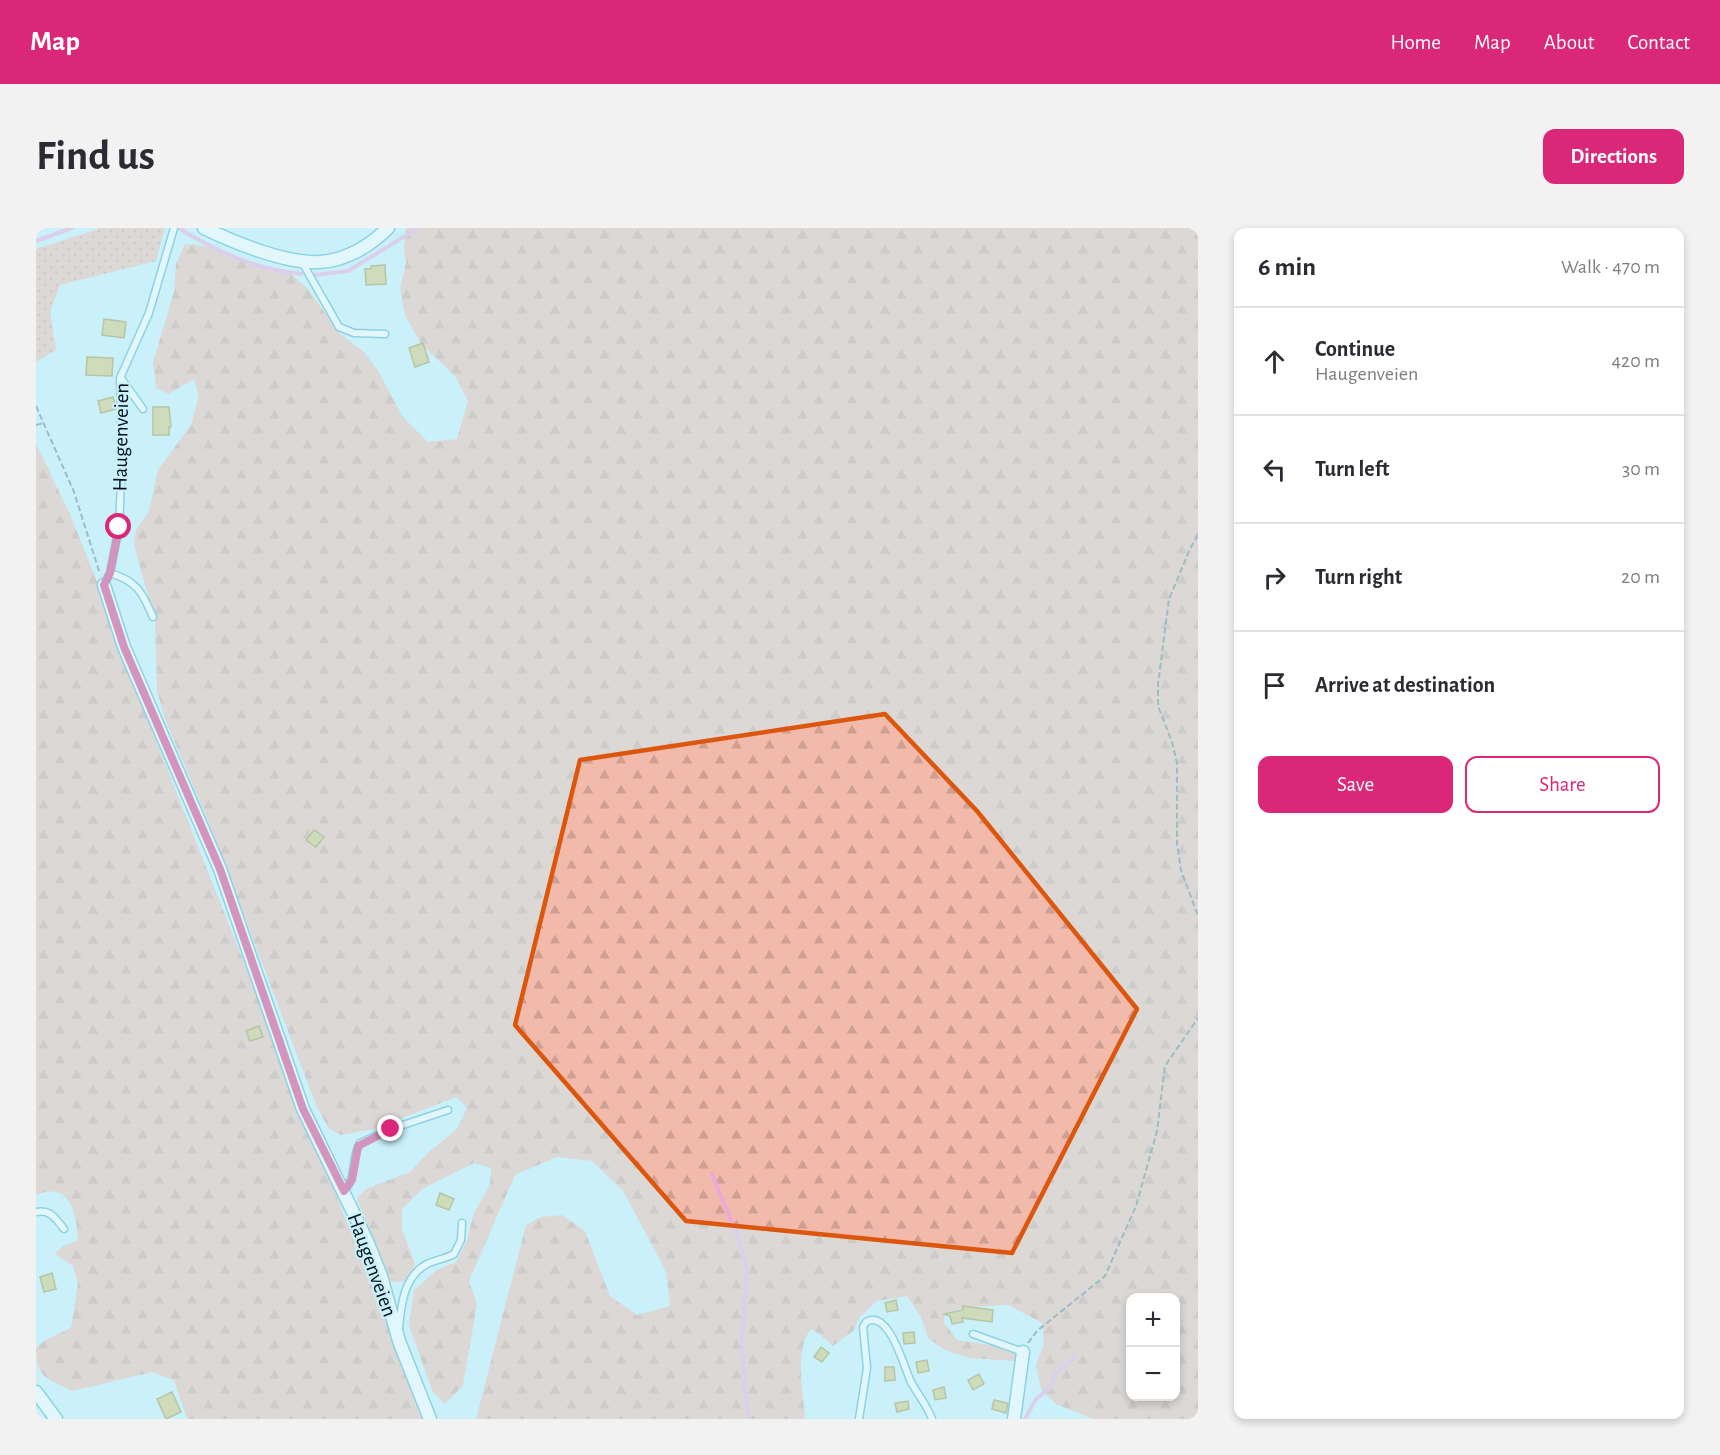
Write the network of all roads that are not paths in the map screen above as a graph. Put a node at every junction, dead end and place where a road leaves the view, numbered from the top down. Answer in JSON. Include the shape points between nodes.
{"nodes":[{"id":1,"x":174,"y":228,"type":"edge"},
{"id":2,"x":204,"y":228,"type":"edge"},
{"id":3,"x":388,"y":228,"type":"edge"},
{"id":4,"x":302,"y":261,"type":"junction"},
{"id":5,"x":385,"y":334,"type":"dead end"},
{"id":6,"x":120,"y":378,"type":"junction"},
{"id":7,"x":143,"y":409,"type":"dead end"},
{"id":8,"x":110,"y":573,"type":"junction"},
{"id":9,"x":104,"y":585,"type":"joint"},
{"id":10,"x":153,"y":617,"type":"dead end"},
{"id":11,"x":448,"y":1110,"type":"dead end"},
{"id":12,"x":344,"y":1191,"type":"junction"},
{"id":13,"x":36,"y":1212,"type":"edge"},
{"id":14,"x":462,"y":1223,"type":"dead end"},
{"id":15,"x":64,"y":1229,"type":"dead end"},
{"id":16,"x":973,"y":1334,"type":"dead end"},
{"id":17,"x":399,"y":1341,"type":"junction"},
{"id":18,"x":1023,"y":1352,"type":"joint"},
{"id":19,"x":36,"y":1392,"type":"edge"},
{"id":20,"x":56,"y":1419,"type":"edge"},
{"id":21,"x":430,"y":1419,"type":"edge"},
{"id":22,"x":859,"y":1419,"type":"edge"},
{"id":23,"x":932,"y":1419,"type":"edge"},
{"id":24,"x":1014,"y":1419,"type":"edge"}],
"edges":[{"from":1,"to":6,"type":"lane","name":"Haugenveien","via":[[149,313]]},
{"from":2,"to":4,"type":"street","via":[[255,249]]},
{"from":3,"to":4,"type":"street","via":[[349,255],[325,262]]},
{"from":4,"to":5,"type":"lane","via":[[339,327],[354,333]]},
{"from":6,"to":7,"type":"lane"},
{"from":6,"to":8,"type":"lane","name":"Haugenveien","via":[[119,527]]},
{"from":8,"to":9,"type":"lane","name":"Haugenveien"},
{"from":8,"to":10,"type":"lane","via":[[127,579],[142,592]]},
{"from":9,"to":12,"type":"street","name":"Haugenveien","via":[[124,647],[220,869],[303,1109]]},
{"from":11,"to":12,"type":"lane","via":[[360,1143],[352,1180]]},
{"from":12,"to":17,"type":"street","name":"Haugenveien","via":[[381,1276]]},
{"from":13,"to":15,"type":"lane","via":[[53,1214]]},
{"from":14,"to":17,"type":"lane","via":[[458,1250],[428,1264],[411,1278],[401,1308]]},
{"from":16,"to":18,"type":"lane"},
{"from":17,"to":21,"type":"street","name":"Haugenveien"},
{"from":18,"to":24,"type":"street"},
{"from":19,"to":20,"type":"street"},
{"from":22,"to":23,"type":"lane","via":[[867,1368],[863,1327],[868,1320],[875,1319],[890,1333]]}]}
